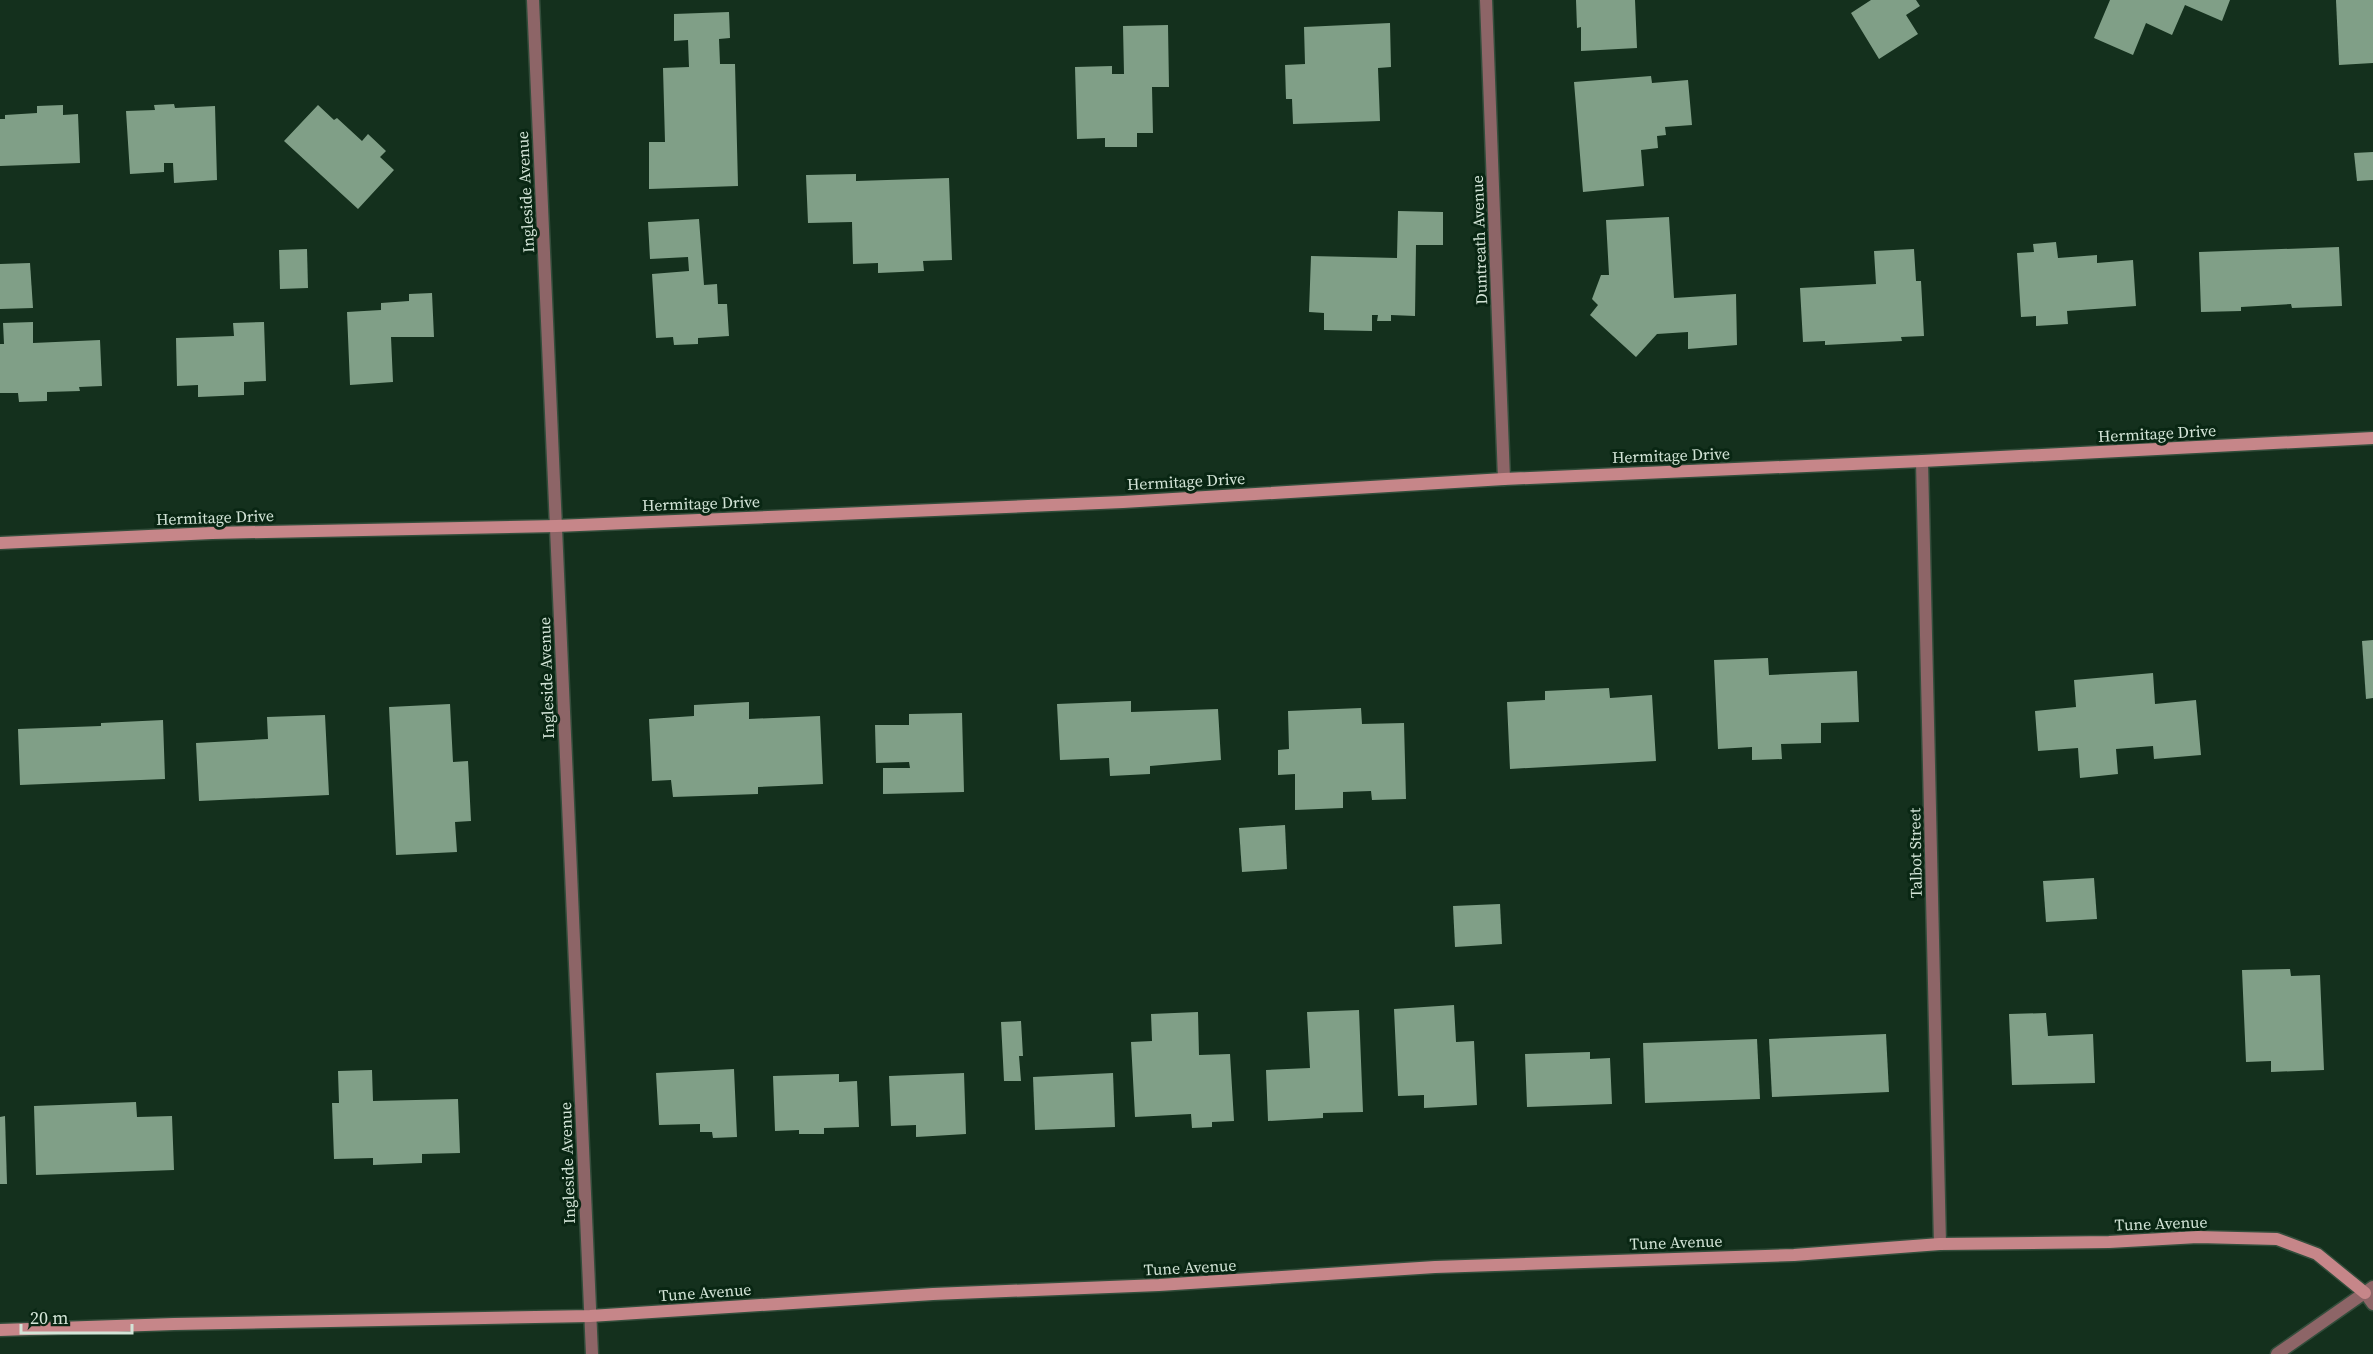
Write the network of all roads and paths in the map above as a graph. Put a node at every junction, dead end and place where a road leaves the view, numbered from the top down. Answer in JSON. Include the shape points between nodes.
{"nodes":[{"id":1,"x":533,"y":0,"type":"edge"},
{"id":2,"x":1486,"y":0,"type":"edge"},
{"id":3,"x":2373,"y":438,"type":"edge"},
{"id":4,"x":1922,"y":461,"type":"junction"},
{"id":5,"x":1504,"y":479,"type":"junction"},
{"id":6,"x":556,"y":526,"type":"junction"},
{"id":7,"x":0,"y":543,"type":"edge"},
{"id":8,"x":1941,"y":1244,"type":"junction"},
{"id":9,"x":2369,"y":1290,"type":"edge"},
{"id":10,"x":2373,"y":1304,"type":"edge"},
{"id":11,"x":590,"y":1316,"type":"junction"},
{"id":12,"x":0,"y":1330,"type":"edge"},
{"id":13,"x":592,"y":1354,"type":"edge"},
{"id":14,"x":2277,"y":1354,"type":"edge"}],
"edges":[{"from":1,"to":6,"type":"street","name":"Ingleside Avenue"},
{"from":2,"to":5,"type":"street","name":"Duntreath Avenue"},
{"from":3,"to":4,"type":"street","name":"Hermitage Drive"},
{"from":4,"to":5,"type":"street","name":"Hermitage Drive"},
{"from":4,"to":8,"type":"street","name":"Talbot Street"},
{"from":5,"to":6,"type":"street","name":"Hermitage Drive","via":[[1123,502]]},
{"from":6,"to":7,"type":"street","name":"Hermitage Drive","via":[[212,533]]},
{"from":6,"to":11,"type":"street","name":"Ingleside Avenue"},
{"from":8,"to":9,"type":"street","name":"Tune Avenue","via":[[2198,1237],[2277,1239],[2317,1254]]},
{"from":8,"to":11,"type":"street","name":"Tune Avenue","via":[[1794,1255],[1434,1267]]},
{"from":9,"to":10,"type":"street"},
{"from":9,"to":14,"type":"street"},
{"from":11,"to":12,"type":"street","name":"Tune Avenue"},
{"from":11,"to":13,"type":"street","name":"Ingleside Avenue"}]}
